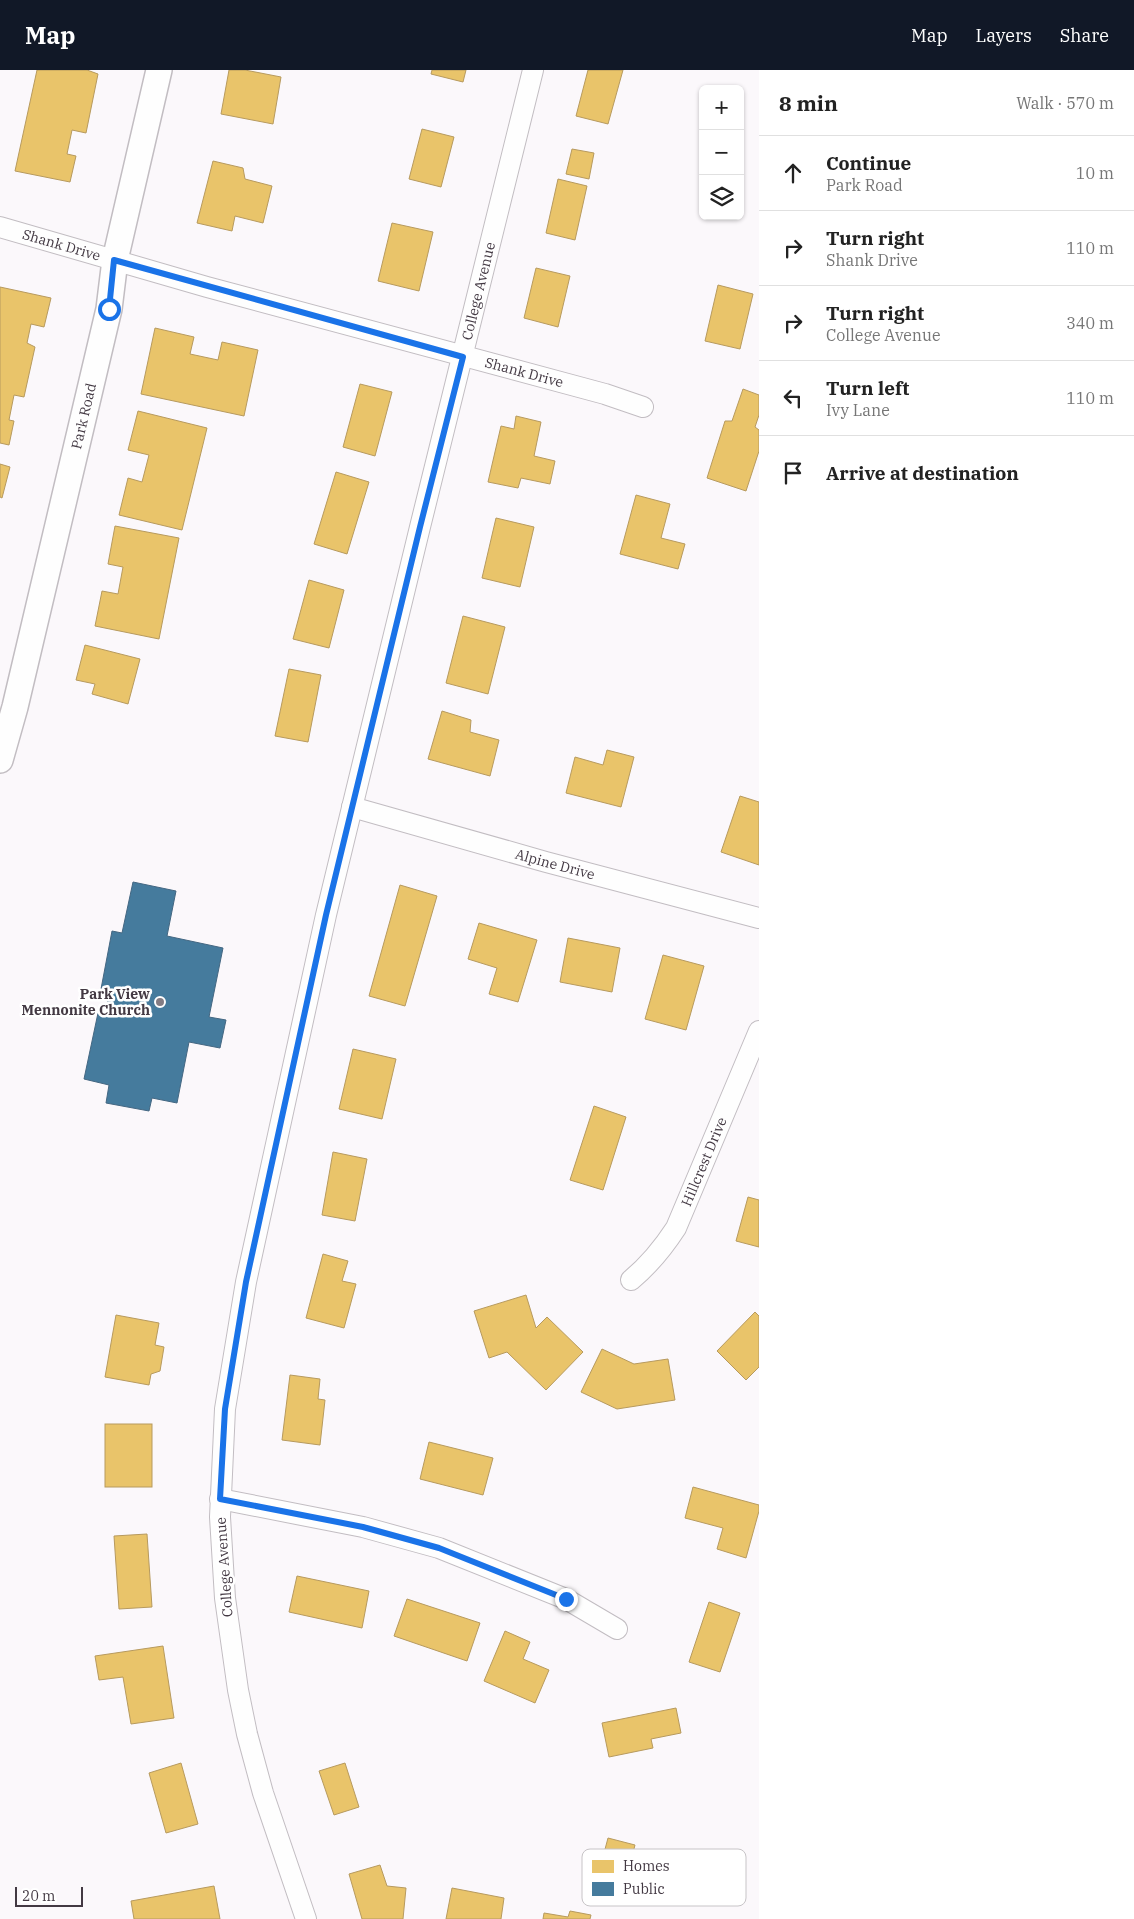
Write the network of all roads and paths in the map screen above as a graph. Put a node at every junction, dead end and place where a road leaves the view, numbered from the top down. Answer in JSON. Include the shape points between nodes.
{"nodes":[{"id":1,"x":159,"y":70,"type":"edge"},
{"id":2,"x":533,"y":70,"type":"edge"},
{"id":3,"x":0,"y":227,"type":"edge"},
{"id":4,"x":114,"y":260,"type":"junction"},
{"id":5,"x":463,"y":357,"type":"junction"},
{"id":6,"x":643,"y":407,"type":"dead end"},
{"id":7,"x":0,"y":760,"type":"edge"},
{"id":8,"x":352,"y":808,"type":"junction"},
{"id":9,"x":759,"y":918,"type":"edge"},
{"id":10,"x":759,"y":1031,"type":"edge"},
{"id":11,"x":631,"y":1280,"type":"dead end"},
{"id":12,"x":220,"y":1499,"type":"junction"},
{"id":13,"x":617,"y":1629,"type":"dead end"},
{"id":14,"x":306,"y":1919,"type":"edge"}],
"edges":[{"from":1,"to":4,"type":"street","name":"Park Road"},
{"from":2,"to":5,"type":"street","name":"College Avenue"},
{"from":3,"to":4,"type":"street","name":"Shank Drive"},
{"from":4,"to":5,"type":"street","name":"Shank Drive"},
{"from":4,"to":7,"type":"street","name":"Park Road","via":[[109,309]]},
{"from":5,"to":6,"type":"street","name":"Shank Drive","via":[[606,394]]},
{"from":5,"to":8,"type":"street","name":"College Avenue"},
{"from":8,"to":9,"type":"street","name":"Alpine Drive"},
{"from":8,"to":12,"type":"street","name":"College Avenue","via":[[246,1282],[225,1409]]},
{"from":10,"to":11,"type":"street","name":"Hillcrest Drive","via":[[676,1228],[648,1266]]},
{"from":12,"to":13,"type":"street","via":[[363,1527],[439,1548],[566,1599]]},
{"from":12,"to":14,"type":"street","name":"College Avenue","via":[[224,1598],[247,1734],[263,1793]]}]}
